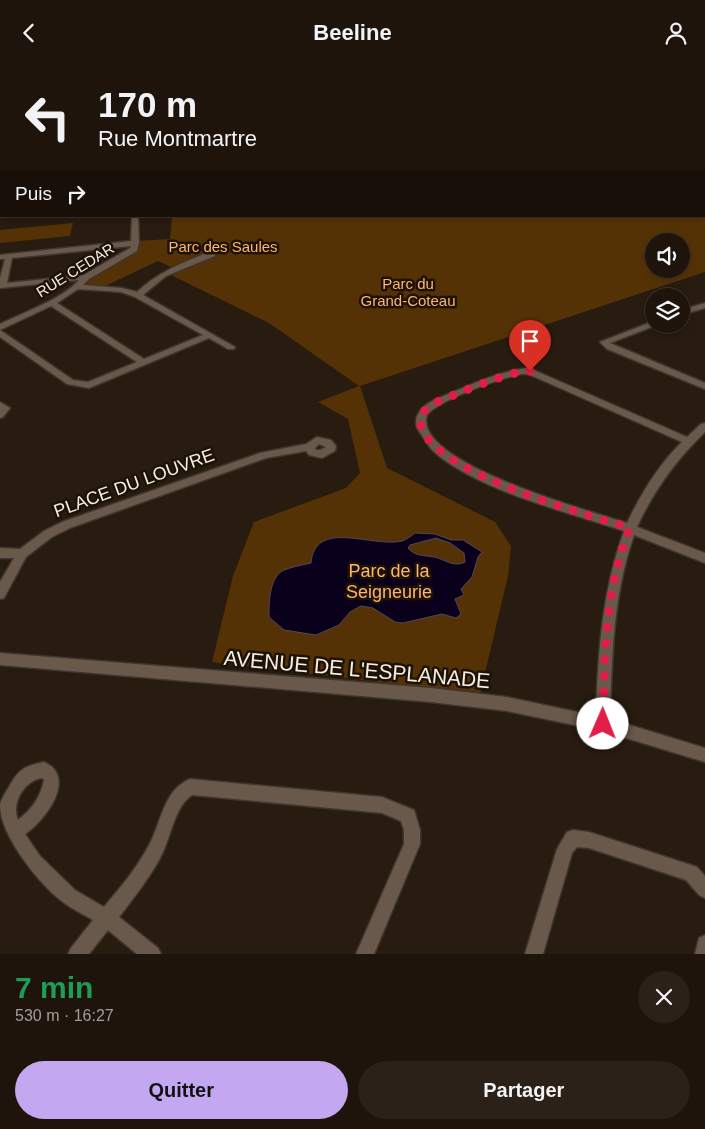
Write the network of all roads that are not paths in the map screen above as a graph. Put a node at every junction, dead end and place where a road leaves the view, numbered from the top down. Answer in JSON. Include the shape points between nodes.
{"nodes":[{"id":1,"x":134,"y":217,"type":"edge"},
{"id":2,"x":135,"y":243,"type":"junction"},
{"id":3,"x":212,"y":254,"type":"dead end"},
{"id":4,"x":9,"y":256,"type":"junction"},
{"id":5,"x":0,"y":257,"type":"edge"},
{"id":6,"x":86,"y":277,"type":"junction"},
{"id":7,"x":1,"y":286,"type":"edge"},
{"id":8,"x":77,"y":287,"type":"junction"},
{"id":9,"x":138,"y":295,"type":"junction"},
{"id":10,"x":51,"y":303,"type":"junction"},
{"id":11,"x":705,"y":305,"type":"edge"},
{"id":12,"x":690,"y":310,"type":"edge"},
{"id":13,"x":645,"y":326,"type":"edge"},
{"id":14,"x":0,"y":327,"type":"edge"},
{"id":15,"x":0,"y":333,"type":"edge"},
{"id":16,"x":208,"y":336,"type":"junction"},
{"id":17,"x":231,"y":347,"type":"dead end"},
{"id":18,"x":144,"y":363,"type":"junction"},
{"id":19,"x":705,"y":386,"type":"edge"},
{"id":20,"x":0,"y":405,"type":"edge"},
{"id":21,"x":0,"y":415,"type":"edge"},
{"id":22,"x":705,"y":426,"type":"edge"},
{"id":23,"x":688,"y":441,"type":"junction"},
{"id":24,"x":309,"y":447,"type":"dead end"},
{"id":25,"x":630,"y":528,"type":"junction"},
{"id":26,"x":0,"y":553,"type":"edge"},
{"id":27,"x":22,"y":555,"type":"junction"},
{"id":28,"x":705,"y":558,"type":"edge"},
{"id":29,"x":0,"y":594,"type":"edge"},
{"id":30,"x":0,"y":659,"type":"edge"},
{"id":31,"x":603,"y":724,"type":"junction"},
{"id":32,"x":705,"y":755,"type":"edge"},
{"id":33,"x":14,"y":832,"type":"dead end"},
{"id":34,"x":705,"y":889,"type":"edge"},
{"id":35,"x":106,"y":918,"type":"junction"},
{"id":36,"x":705,"y":944,"type":"edge"},
{"id":37,"x":77,"y":954,"type":"edge"},
{"id":38,"x":152,"y":954,"type":"edge"},
{"id":39,"x":365,"y":954,"type":"edge"},
{"id":40,"x":534,"y":954,"type":"edge"},
{"id":41,"x":704,"y":954,"type":"edge"}],
"edges":[{"from":1,"to":2,"type":"street","name":"RUE CEDAR"},
{"from":2,"to":4,"type":"street"},
{"from":2,"to":6,"type":"street","name":"RUE CEDAR","via":[[134,249]]},
{"from":3,"to":9,"type":"street","via":[[166,272],[152,280]]},
{"from":4,"to":5,"type":"street"},
{"from":4,"to":7,"type":"street"},
{"from":6,"to":7,"type":"street"},
{"from":6,"to":8,"type":"street","name":"RUE CEDAR"},
{"from":8,"to":9,"type":"street","via":[[122,290]]},
{"from":8,"to":10,"type":"street","name":"RUE CEDAR"},
{"from":9,"to":16,"type":"street"},
{"from":10,"to":14,"type":"street","name":"RUE CEDAR"},
{"from":10,"to":18,"type":"street"},
{"from":11,"to":12,"type":"street"},
{"from":13,"to":19,"type":"street","via":[[604,342]]},
{"from":15,"to":18,"type":"street","via":[[70,382],[89,385]]},
{"from":16,"to":17,"type":"street"},
{"from":16,"to":18,"type":"street"},
{"from":20,"to":21,"type":"street","via":[[5,408]]},
{"from":22,"to":23,"type":"street"},
{"from":23,"to":25,"type":"street","via":[[655,481]]},
{"from":23,"to":25,"type":"street","via":[[530,371],[509,375],[441,400],[423,413],[420,423],[426,437],[454,462],[510,487]]},
{"from":24,"to":27,"type":"street","name":"PLACE DU LOUVRE","via":[[264,455],[78,520],[48,534]]},
{"from":25,"to":28,"type":"street"},
{"from":25,"to":31,"type":"street","via":[[620,554],[609,609],[604,648]]},
{"from":26,"to":27,"type":"street"},
{"from":27,"to":29,"type":"street","name":"PLACE DU LOUVRE"},
{"from":30,"to":31,"type":"street","name":"AVENUE DE L'ESPLANADE","via":[[431,695],[507,705]]},
{"from":31,"to":32,"type":"street","name":"AVENUE DE L'ESPLANADE"},
{"from":33,"to":35,"type":"street","via":[[34,862],[63,890]]},
{"from":34,"to":40,"type":"street","via":[[691,873],[589,840],[572,838],[565,849]]},
{"from":35,"to":37,"type":"street"},
{"from":35,"to":38,"type":"street"},
{"from":35,"to":39,"type":"street","via":[[147,863],[160,840],[171,807],[180,793],[190,787],[382,805],[408,817],[412,844]]},
{"from":36,"to":41,"type":"street"}]}
